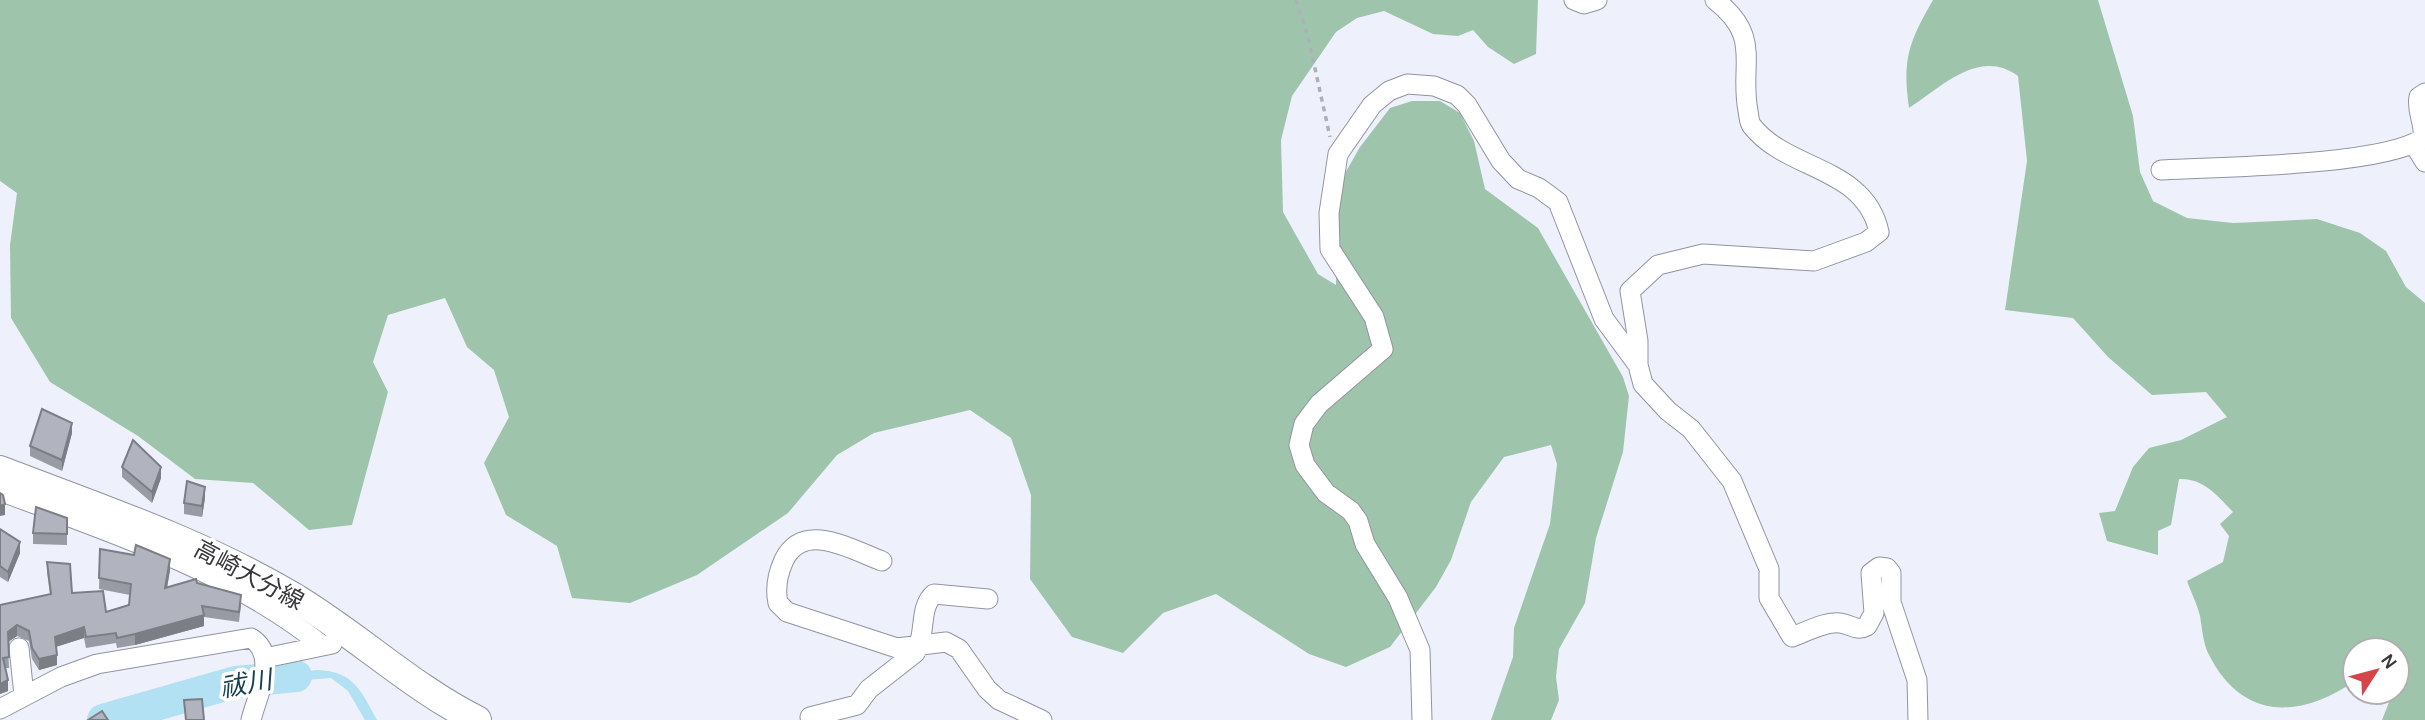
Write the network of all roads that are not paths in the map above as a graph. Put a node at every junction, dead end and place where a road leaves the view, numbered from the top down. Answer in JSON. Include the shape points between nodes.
{"nodes":[{"id":1,"x":1574,"y":0,"type":"edge"},
{"id":2,"x":1597,"y":0,"type":"edge"},
{"id":3,"x":1715,"y":0,"type":"edge"},
{"id":4,"x":2425,"y":93,"type":"edge"},
{"id":5,"x":2414,"y":144,"type":"junction"},
{"id":6,"x":2425,"y":162,"type":"edge"},
{"id":7,"x":2161,"y":170,"type":"dead end"},
{"id":8,"x":1638,"y":365,"type":"junction"},
{"id":9,"x":0,"y":470,"type":"edge"},
{"id":10,"x":0,"y":491,"type":"edge"},
{"id":11,"x":882,"y":561,"type":"dead end"},
{"id":12,"x":988,"y":599,"type":"dead end"},
{"id":13,"x":357,"y":638,"type":"junction"},
{"id":14,"x":921,"y":645,"type":"junction"},
{"id":15,"x":323,"y":646,"type":"junction"},
{"id":16,"x":19,"y":648,"type":"dead end"},
{"id":17,"x":265,"y":662,"type":"junction"},
{"id":18,"x":24,"y":695,"type":"junction"},
{"id":19,"x":0,"y":709,"type":"edge"},
{"id":20,"x":810,"y":718,"type":"dead end"},
{"id":21,"x":251,"y":720,"type":"edge"},
{"id":22,"x":477,"y":720,"type":"edge"},
{"id":23,"x":1042,"y":720,"type":"edge"},
{"id":24,"x":1422,"y":720,"type":"edge"},
{"id":25,"x":1918,"y":720,"type":"edge"}],
"edges":[{"from":1,"to":2,"type":"street","via":[[1584,4]]},
{"from":3,"to":8,"type":"street","via":[[1741,28],[1748,46],[1746,101],[1751,125],[1773,144],[1851,186],[1875,216],[1879,232],[1866,242],[1814,261],[1703,254],[1658,265],[1630,291]]},
{"from":4,"to":5,"type":"street","via":[[2419,97],[2417,109],[2425,126],[2423,138]]},
{"from":5,"to":6,"type":"street"},
{"from":5,"to":7,"type":"street","via":[[2357,157]]},
{"from":8,"to":24,"type":"street","via":[[1604,319],[1558,202],[1518,179],[1457,95],[1434,86],[1407,84],[1372,105],[1338,154],[1329,213],[1330,249],[1374,317],[1383,349],[1320,404],[1304,424],[1299,445],[1305,465],[1326,493],[1358,520],[1365,544],[1398,598],[1420,650]]},
{"from":8,"to":25,"type":"street","via":[[1643,384],[1691,429],[1732,481],[1769,569],[1769,598],[1791,637],[1830,623],[1857,629],[1867,626],[1874,613],[1871,573],[1880,567],[1891,573],[1891,602],[1917,680]]},
{"from":9,"to":13,"type":"main road","name":"高崎大分線","via":[[214,555],[290,595]]},
{"from":10,"to":15,"type":"street","via":[[197,568],[279,613]]},
{"from":11,"to":14,"type":"street","via":[[819,539],[802,541],[782,566],[778,603],[788,612],[897,648]]},
{"from":12,"to":14,"type":"street","via":[[934,594],[926,605]]},
{"from":13,"to":15,"type":"street"},
{"from":13,"to":22,"type":"main road","name":"高崎大分線","via":[[442,701]]},
{"from":14,"to":20,"type":"street","via":[[857,705]]},
{"from":14,"to":23,"type":"street","via":[[939,641],[952,645],[999,700]]},
{"from":15,"to":17,"type":"street"},
{"from":16,"to":18,"type":"street"},
{"from":17,"to":18,"type":"street","via":[[265,652],[251,638],[214,642],[96,664]]},
{"from":17,"to":21,"type":"street"},
{"from":18,"to":19,"type":"street"}]}
